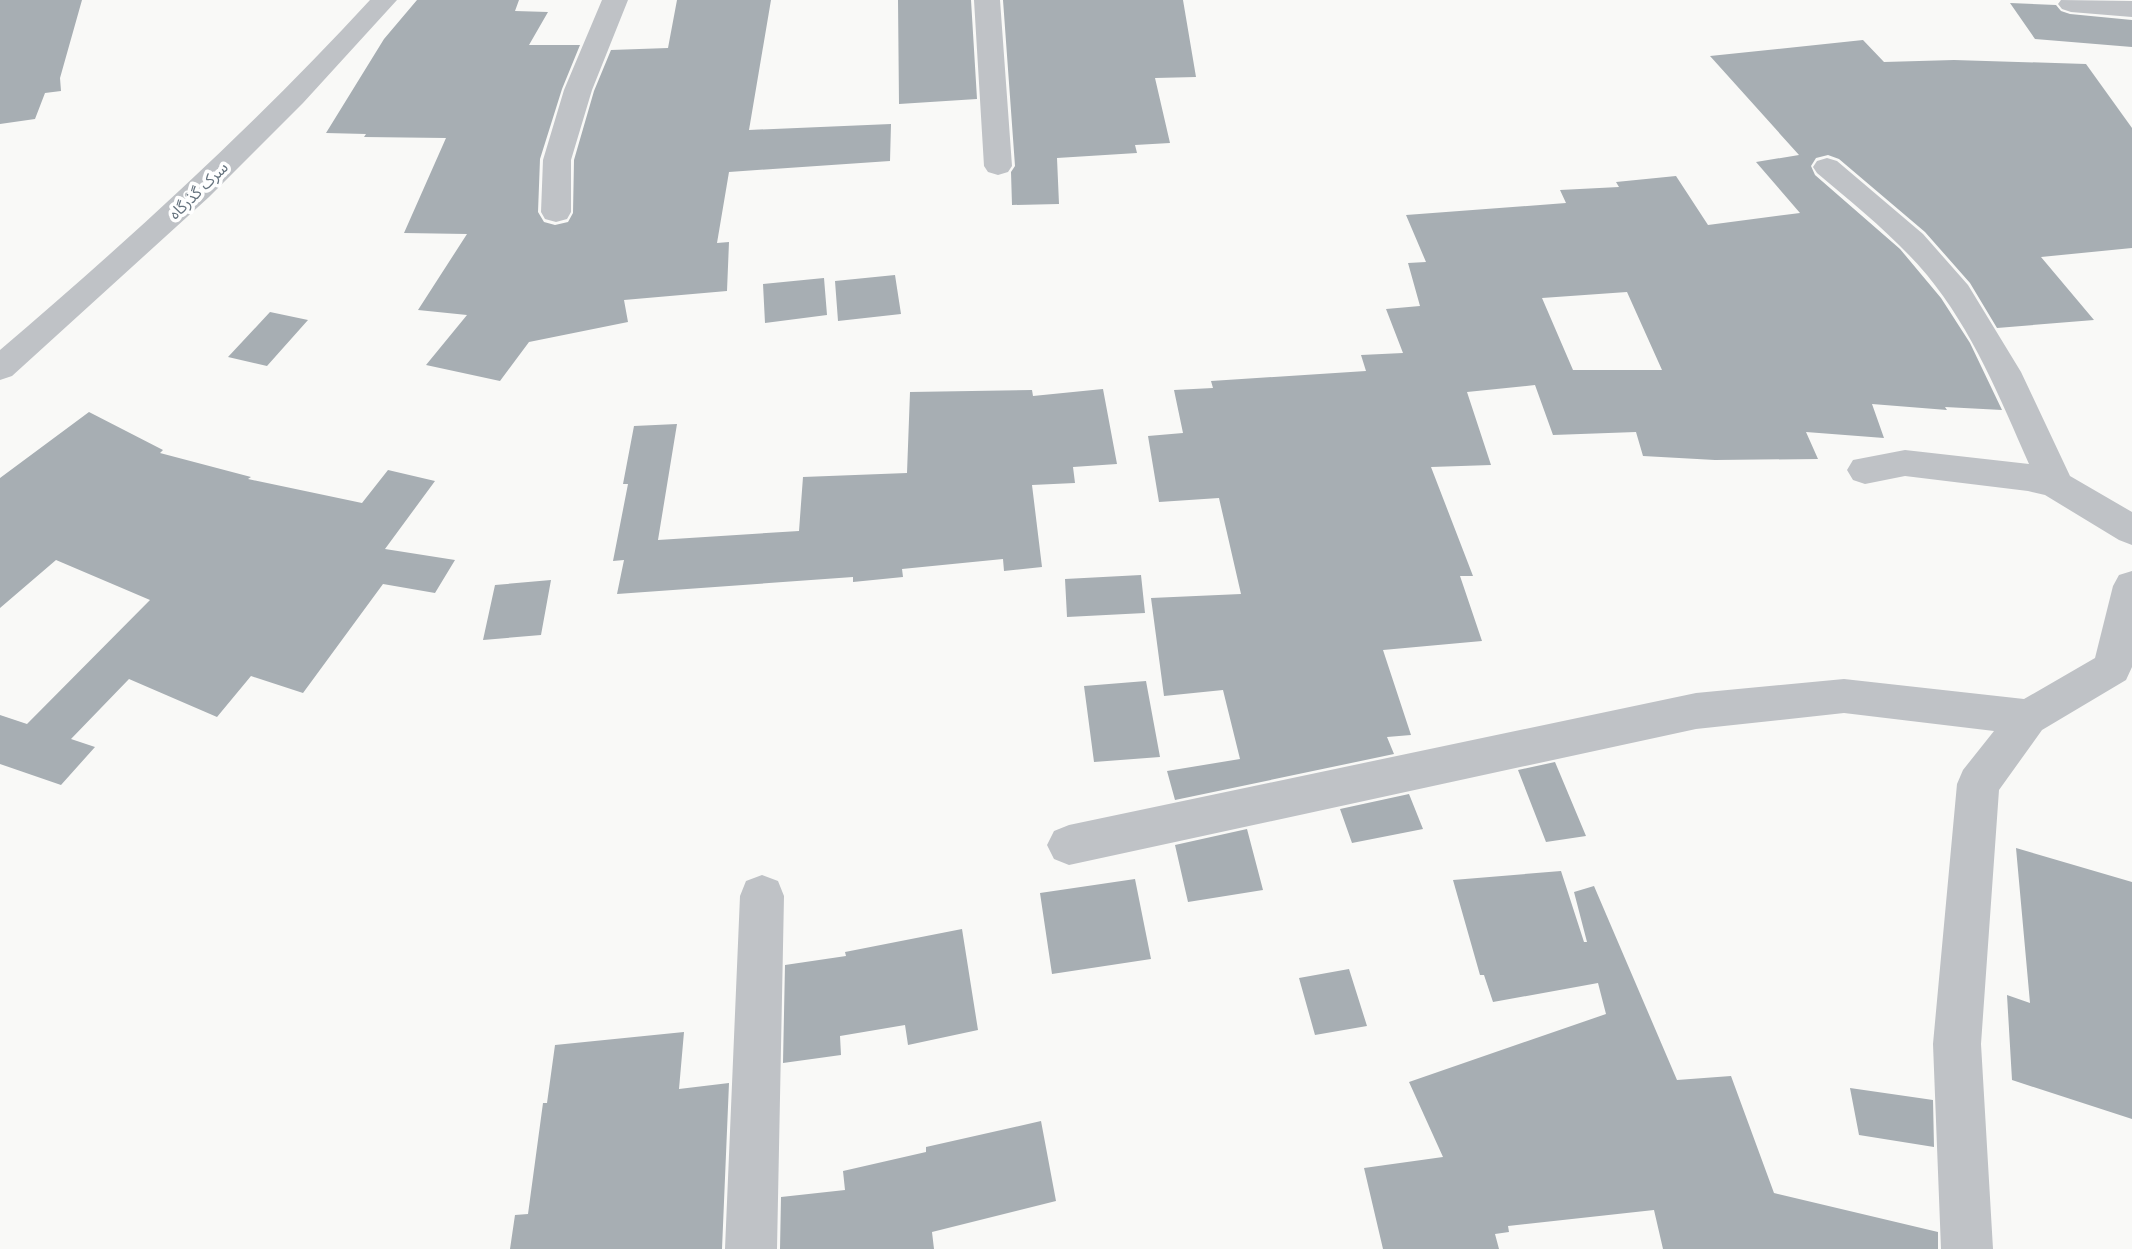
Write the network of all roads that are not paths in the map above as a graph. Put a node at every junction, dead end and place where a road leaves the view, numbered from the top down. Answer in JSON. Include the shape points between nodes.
{"nodes":[{"id":1,"x":384,"y":0,"type":"edge"},
{"id":2,"x":615,"y":0,"type":"edge"},
{"id":3,"x":987,"y":0,"type":"edge"},
{"id":4,"x":2071,"y":4,"type":"dead end"},
{"id":5,"x":2132,"y":9,"type":"edge"},
{"id":6,"x":998,"y":166,"type":"dead end"},
{"id":7,"x":1827,"y":167,"type":"dead end"},
{"id":8,"x":556,"y":212,"type":"dead end"},
{"id":9,"x":0,"y":368,"type":"edge"},
{"id":10,"x":1865,"y":470,"type":"dead end"},
{"id":11,"x":2056,"y":485,"type":"junction"},
{"id":12,"x":2132,"y":530,"type":"edge"},
{"id":13,"x":2132,"y":586,"type":"edge"},
{"id":14,"x":2028,"y":717,"type":"junction"},
{"id":15,"x":1069,"y":845,"type":"dead end"},
{"id":16,"x":762,"y":896,"type":"dead end"},
{"id":17,"x":751,"y":1249,"type":"edge"},
{"id":18,"x":1967,"y":1249,"type":"edge"}],
"edges":[{"from":1,"to":9,"type":"street","name":"سرک گذرگاه","via":[[331,60],[133,254]]},
{"from":2,"to":8,"type":"street","via":[[578,90],[557,160]]},
{"from":3,"to":6,"type":"street"},
{"from":4,"to":5,"type":"street"},
{"from":7,"to":11,"type":"street","via":[[1893,221],[1939,269],[2006,372]]},
{"from":10,"to":11,"type":"street","via":[[1905,464],[2028,477]]},
{"from":11,"to":12,"type":"street"},
{"from":13,"to":14,"type":"street","via":[[2112,668]]},
{"from":14,"to":15,"type":"street","via":[[1844,696],[1696,711]]},
{"from":14,"to":18,"type":"street","via":[[1978,784],[1957,1044]]},
{"from":16,"to":17,"type":"street"}]}
